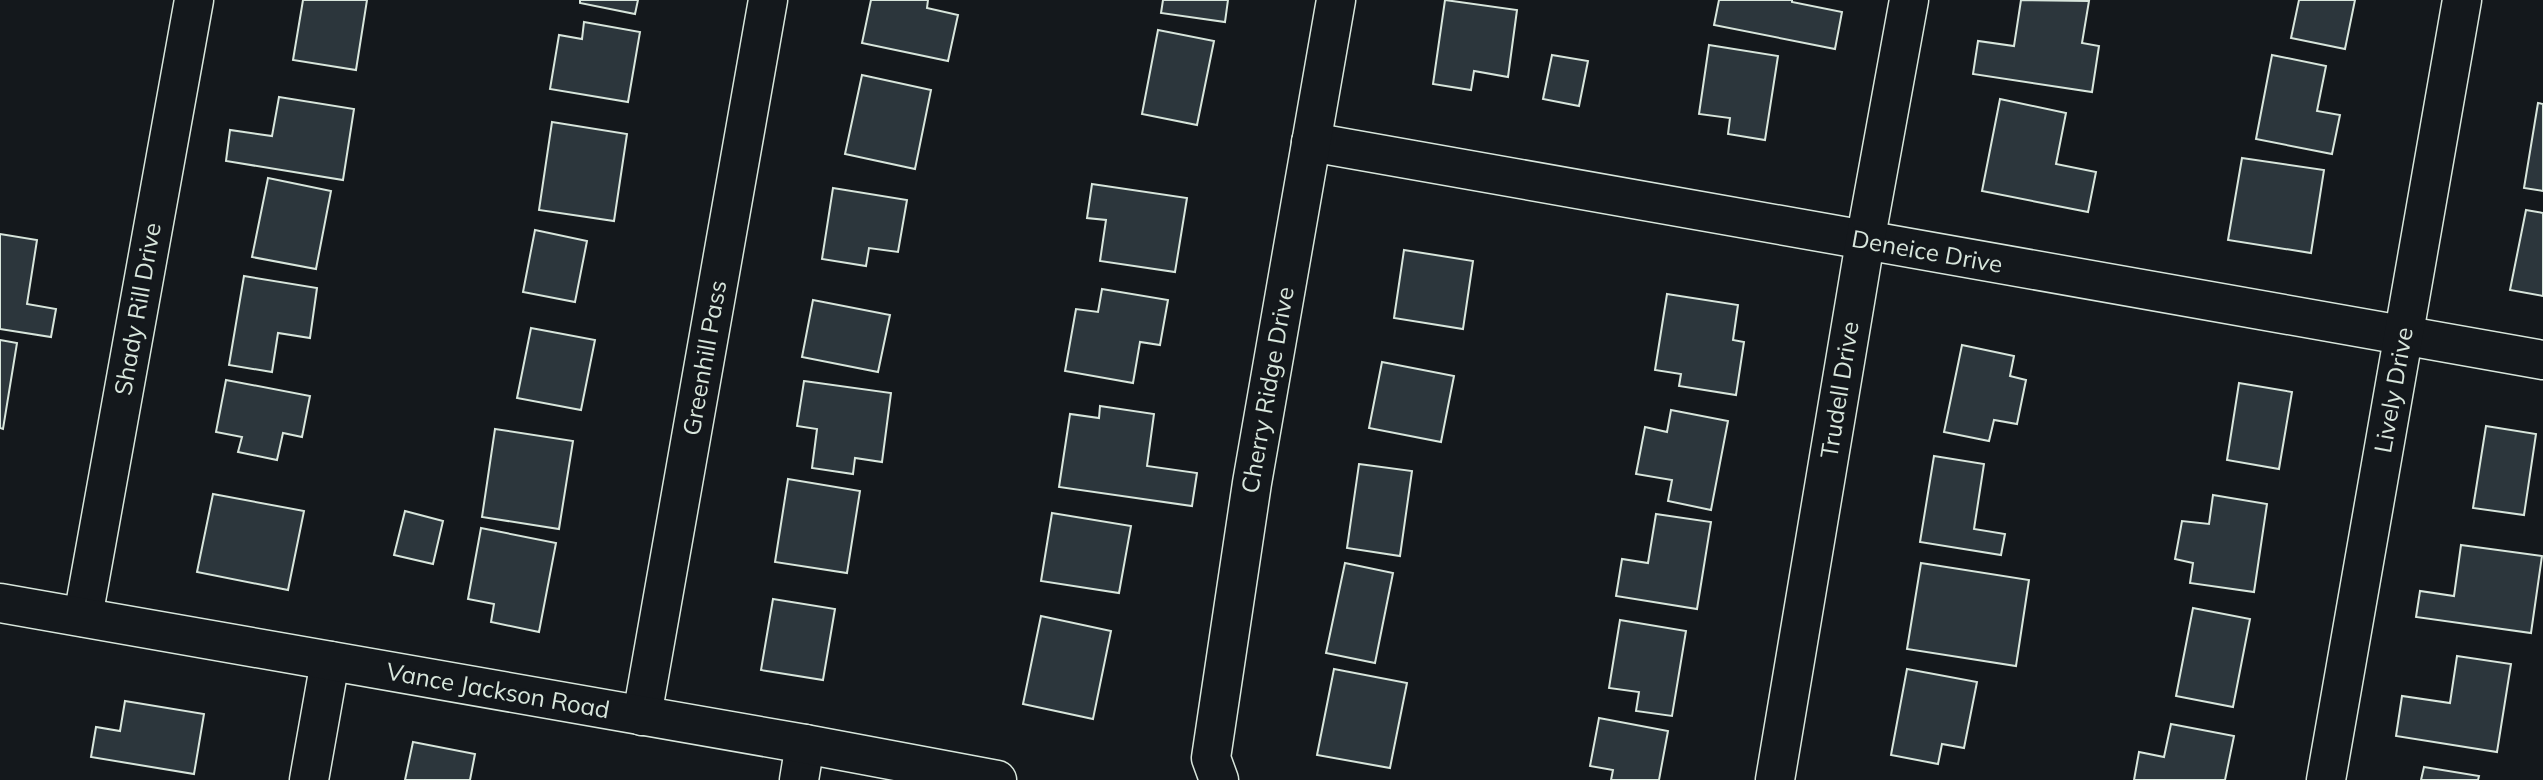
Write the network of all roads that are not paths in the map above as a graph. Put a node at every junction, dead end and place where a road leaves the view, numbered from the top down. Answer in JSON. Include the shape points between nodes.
{"nodes":[{"id":1,"x":194,"y":0,"type":"edge"},
{"id":2,"x":768,"y":0,"type":"edge"},
{"id":3,"x":1336,"y":0,"type":"edge"},
{"id":4,"x":1909,"y":0,"type":"edge"},
{"id":5,"x":2462,"y":0,"type":"edge"},
{"id":6,"x":1311,"y":142,"type":"junction"},
{"id":7,"x":1865,"y":242,"type":"junction"},
{"id":8,"x":2403,"y":336,"type":"junction"},
{"id":9,"x":2543,"y":360,"type":"edge"},
{"id":10,"x":0,"y":603,"type":"edge"},
{"id":11,"x":83,"y":617,"type":"junction"},
{"id":12,"x":330,"y":661,"type":"junction"},
{"id":13,"x":642,"y":716,"type":"junction"},
{"id":14,"x":802,"y":762,"type":"edge"},
{"id":15,"x":309,"y":780,"type":"edge"},
{"id":16,"x":997,"y":780,"type":"edge"},
{"id":17,"x":1219,"y":780,"type":"edge"},
{"id":18,"x":1775,"y":780,"type":"edge"},
{"id":19,"x":2326,"y":780,"type":"edge"}],
"edges":[{"from":1,"to":11,"type":"street","name":"Shady Rill Drive"},
{"from":2,"to":13,"type":"street","name":"Greenhill Pass"},
{"from":3,"to":6,"type":"street","name":"Cherry Ridge Drive"},
{"from":4,"to":7,"type":"street","name":"Trudell Drive"},
{"from":5,"to":8,"type":"street","name":"Lively Drive"},
{"from":6,"to":7,"type":"street","name":"Deneice Drive"},
{"from":6,"to":17,"type":"street","name":"Cherry Ridge Drive","via":[[1254,470],[1211,758]]},
{"from":7,"to":8,"type":"street","name":"Deneice Drive"},
{"from":7,"to":18,"type":"street","name":"Trudell Drive"},
{"from":8,"to":9,"type":"street","name":"Deneice Drive"},
{"from":8,"to":19,"type":"street","name":"Lively Drive"},
{"from":10,"to":11,"type":"street","name":"Vance Jackson Road"},
{"from":11,"to":12,"type":"street","name":"Vance Jackson Road"},
{"from":12,"to":13,"type":"street","name":"Vance Jackson Road"},
{"from":12,"to":15,"type":"street"},
{"from":13,"to":14,"type":"street","name":"Vance Jackson Road"},
{"from":14,"to":16,"type":"street","name":"Vance Jackson Road"}]}
